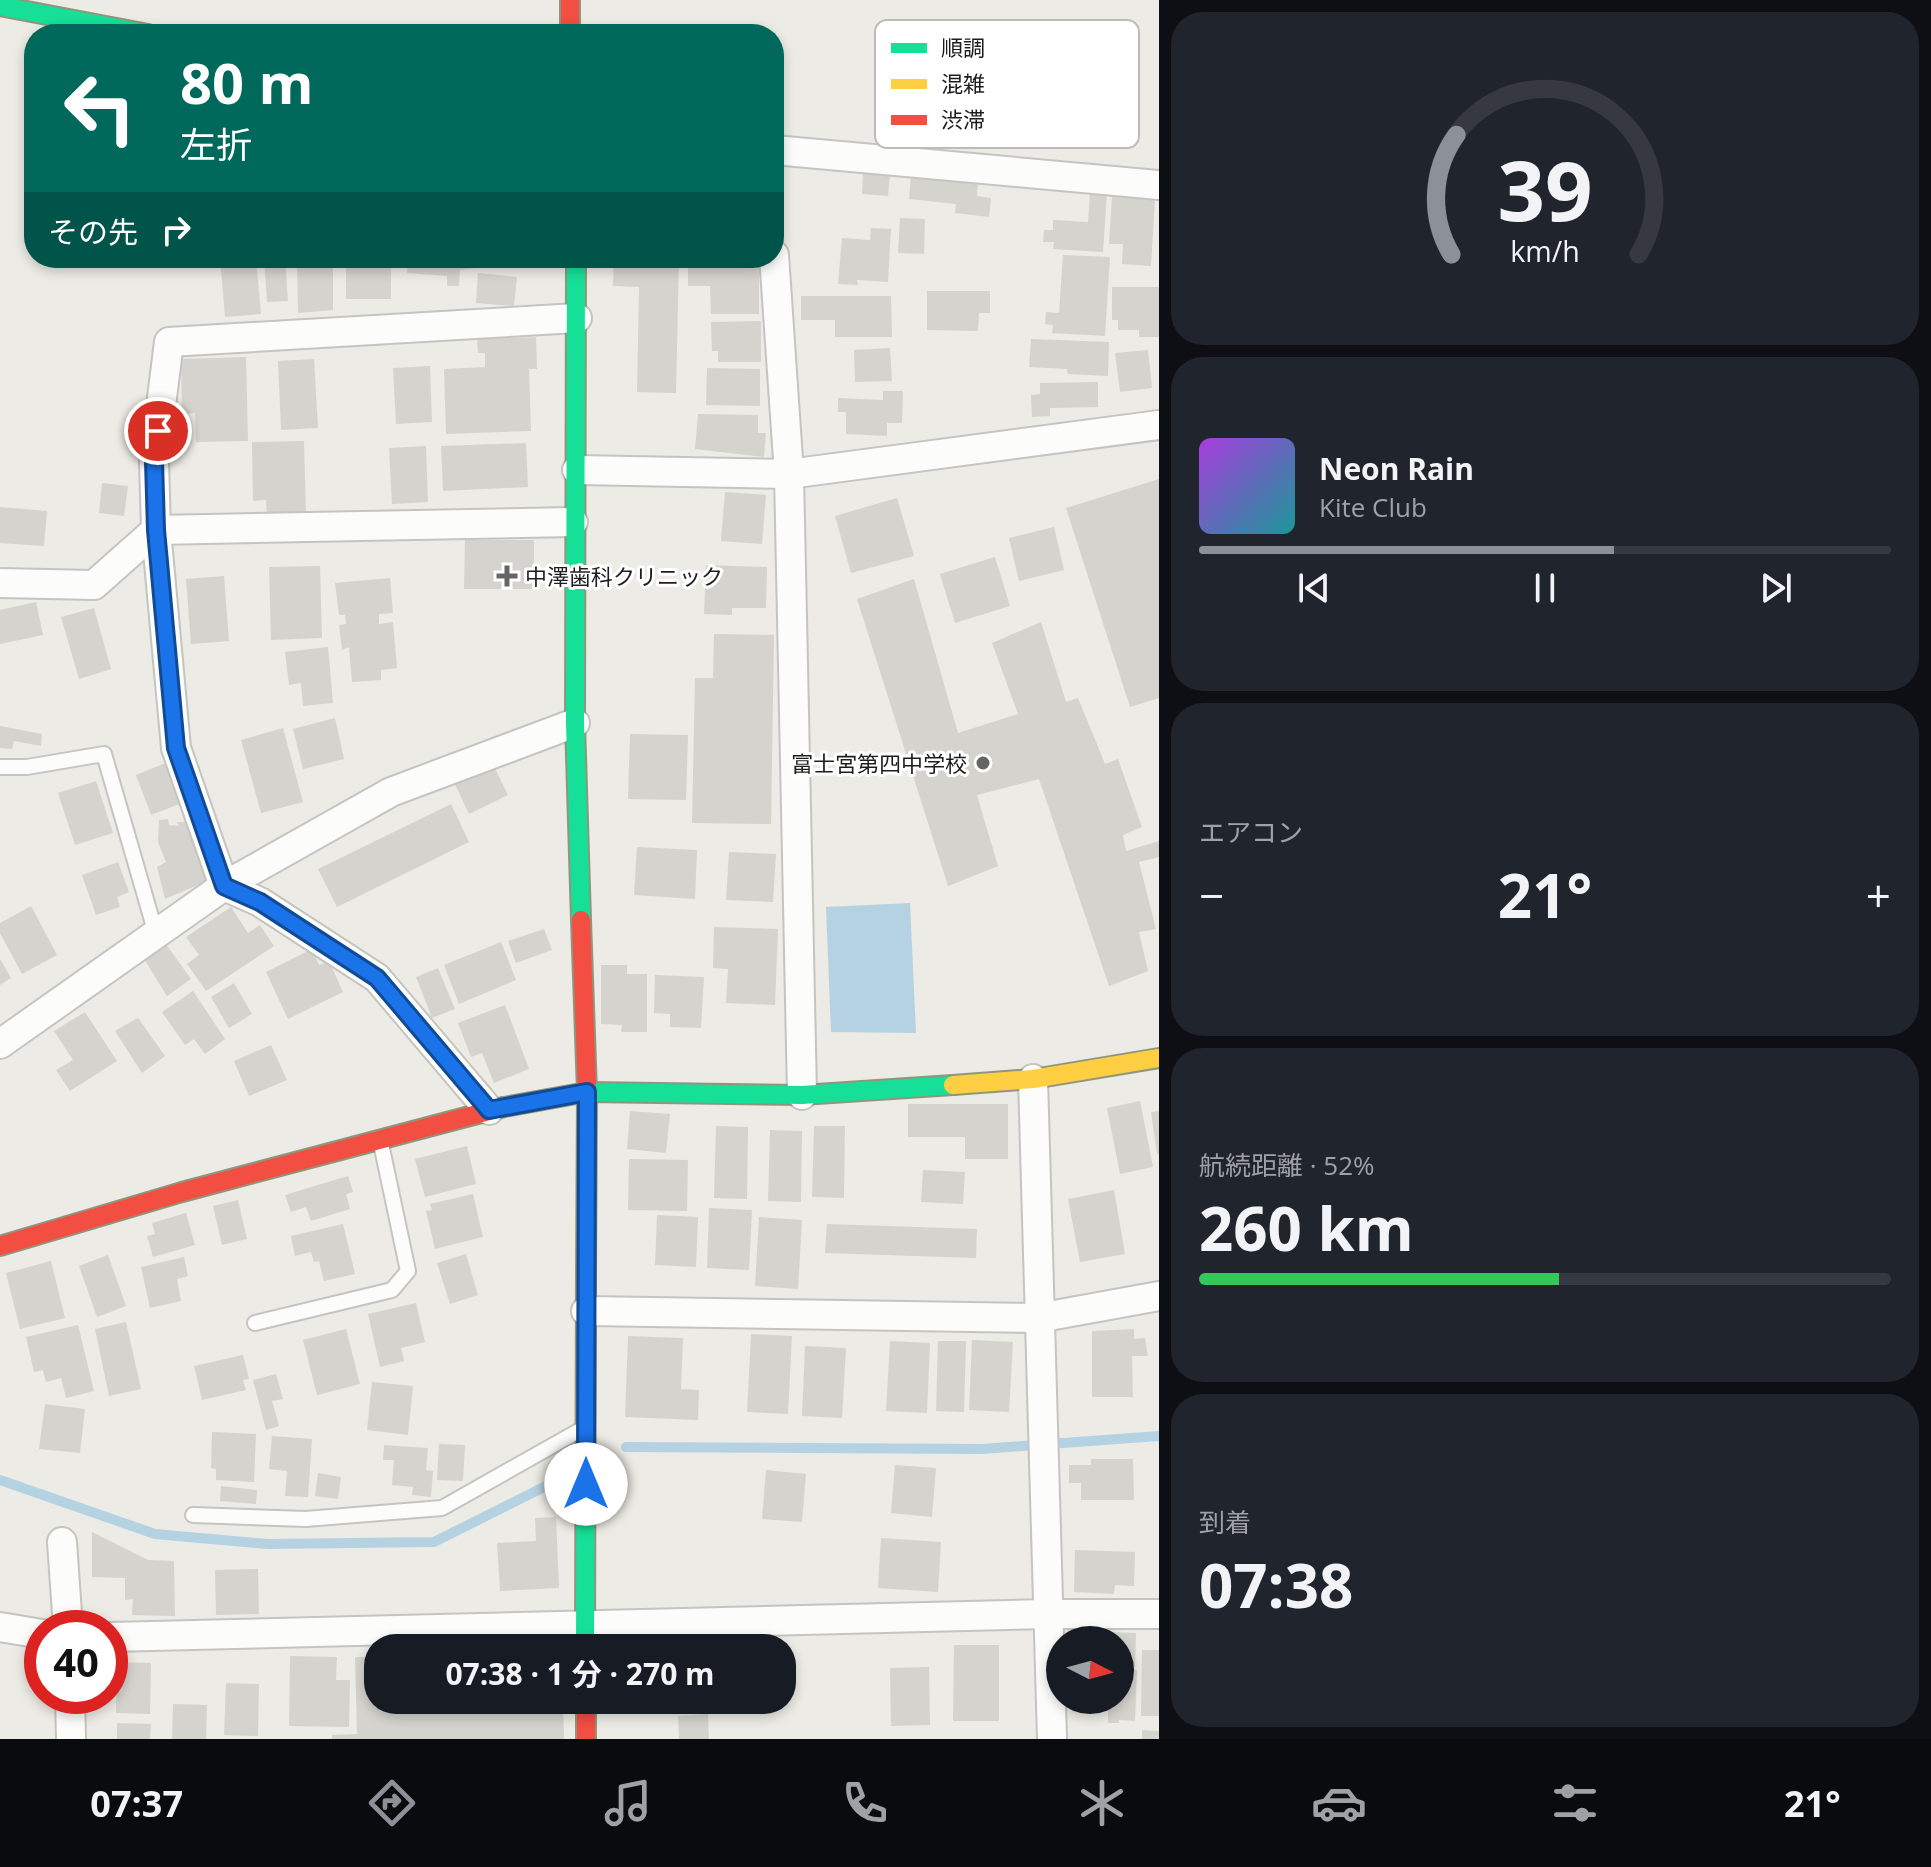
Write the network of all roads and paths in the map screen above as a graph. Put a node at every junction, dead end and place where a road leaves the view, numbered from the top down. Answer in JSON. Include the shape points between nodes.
{"nodes":[{"id":1,"x":570,"y":0,"type":"edge"},
{"id":2,"x":0,"y":6,"type":"edge"},
{"id":3,"x":80,"y":24,"type":"edge"},
{"id":4,"x":570,"y":24,"type":"edge"},
{"id":5,"x":784,"y":151,"type":"edge"},
{"id":6,"x":1159,"y":185,"type":"edge"},
{"id":7,"x":576,"y":268,"type":"edge"},
{"id":8,"x":775,"y":268,"type":"edge"},
{"id":9,"x":577,"y":318,"type":"junction"},
{"id":10,"x":1159,"y":425,"type":"edge"},
{"id":11,"x":577,"y":470,"type":"junction"},
{"id":12,"x":789,"y":474,"type":"junction"},
{"id":13,"x":573,"y":522,"type":"junction"},
{"id":14,"x":156,"y":530,"type":"junction"},
{"id":15,"x":0,"y":583,"type":"edge"},
{"id":16,"x":575,"y":723,"type":"junction"},
{"id":17,"x":0,"y":767,"type":"edge"},
{"id":18,"x":224,"y":886,"type":"junction"},
{"id":19,"x":156,"y":934,"type":"junction"},
{"id":20,"x":0,"y":1044,"type":"edge"},
{"id":21,"x":1159,"y":1058,"type":"edge"},
{"id":22,"x":1033,"y":1079,"type":"junction"},
{"id":23,"x":587,"y":1092,"type":"junction"},
{"id":24,"x":802,"y":1095,"type":"junction"},
{"id":25,"x":489,"y":1110,"type":"junction"},
{"id":26,"x":380,"y":1139,"type":"junction"},
{"id":27,"x":0,"y":1246,"type":"edge"},
{"id":28,"x":1159,"y":1296,"type":"edge"},
{"id":29,"x":586,"y":1311,"type":"junction"},
{"id":30,"x":1038,"y":1318,"type":"junction"},
{"id":31,"x":255,"y":1323,"type":"dead end"},
{"id":32,"x":586,"y":1426,"type":"junction"},
{"id":33,"x":193,"y":1515,"type":"dead end"},
{"id":34,"x":62,"y":1542,"type":"dead end"},
{"id":35,"x":67,"y":1610,"type":"edge"},
{"id":36,"x":1049,"y":1614,"type":"junction"},
{"id":37,"x":1159,"y":1614,"type":"edge"},
{"id":38,"x":0,"y":1627,"type":"edge"},
{"id":39,"x":24,"y":1631,"type":"edge"},
{"id":40,"x":585,"y":1634,"type":"edge"},
{"id":41,"x":662,"y":1634,"type":"edge"},
{"id":42,"x":128,"y":1637,"type":"edge"},
{"id":43,"x":364,"y":1638,"type":"edge"},
{"id":44,"x":70,"y":1714,"type":"edge"},
{"id":45,"x":586,"y":1714,"type":"edge"},
{"id":46,"x":71,"y":1739,"type":"edge"},
{"id":47,"x":586,"y":1739,"type":"edge"},
{"id":48,"x":1052,"y":1739,"type":"edge"}],
"edges":[{"from":1,"to":4,"type":"street"},
{"from":2,"to":3,"type":"street"},
{"from":5,"to":6,"type":"street"},
{"from":7,"to":9,"type":"street"},
{"from":8,"to":12,"type":"street"},
{"from":9,"to":11,"type":"street"},
{"from":9,"to":14,"type":"street","via":[[169,342],[154,461]]},
{"from":10,"to":12,"type":"street"},
{"from":11,"to":12,"type":"street"},
{"from":11,"to":13,"type":"street"},
{"from":12,"to":24,"type":"street"},
{"from":13,"to":14,"type":"street"},
{"from":13,"to":16,"type":"street"},
{"from":14,"to":15,"type":"street","via":[[94,585]]},
{"from":14,"to":18,"type":"street","via":[[176,748]]},
{"from":16,"to":18,"type":"street","via":[[391,792]]},
{"from":16,"to":23,"type":"street"},
{"from":17,"to":19,"type":"lane","via":[[104,754]]},
{"from":18,"to":19,"type":"street"},
{"from":18,"to":25,"type":"street","via":[[260,902],[377,978]]},
{"from":19,"to":20,"type":"street"},
{"from":21,"to":22,"type":"street"},
{"from":22,"to":24,"type":"street"},
{"from":22,"to":30,"type":"street"},
{"from":23,"to":24,"type":"street"},
{"from":23,"to":25,"type":"street"},
{"from":23,"to":29,"type":"street"},
{"from":25,"to":26,"type":"street"},
{"from":26,"to":27,"type":"street"},
{"from":26,"to":31,"type":"lane","via":[[408,1271],[392,1290]]},
{"from":28,"to":30,"type":"street"},
{"from":29,"to":30,"type":"street"},
{"from":29,"to":32,"type":"street"},
{"from":30,"to":36,"type":"street"},
{"from":32,"to":33,"type":"lane","via":[[442,1508],[306,1519]]},
{"from":32,"to":40,"type":"street"},
{"from":34,"to":35,"type":"street"},
{"from":36,"to":37,"type":"street"},
{"from":36,"to":41,"type":"street"},
{"from":36,"to":48,"type":"street"},
{"from":38,"to":39,"type":"street"},
{"from":42,"to":43,"type":"street"},
{"from":44,"to":46,"type":"street"},
{"from":45,"to":47,"type":"street"}]}
